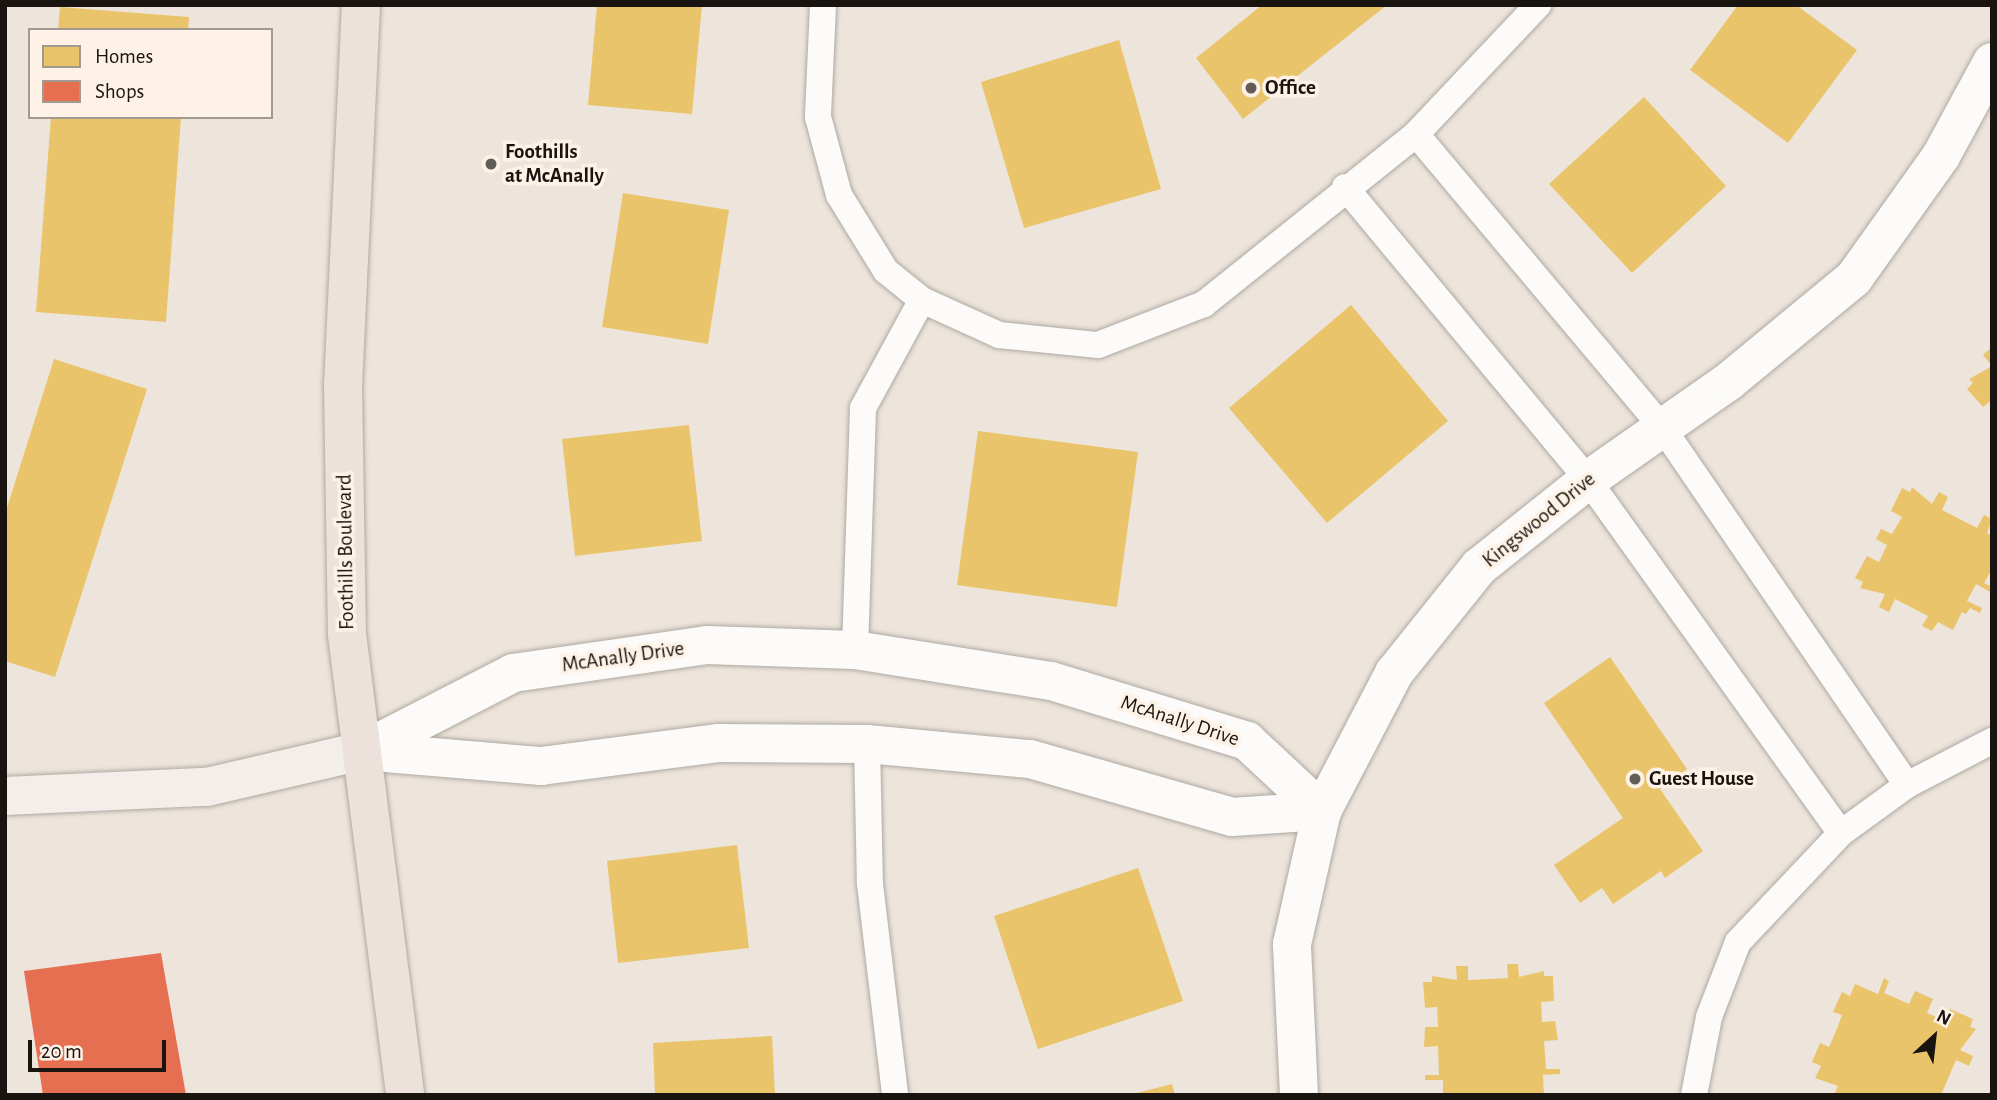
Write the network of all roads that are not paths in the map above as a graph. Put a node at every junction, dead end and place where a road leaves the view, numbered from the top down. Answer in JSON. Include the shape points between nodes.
{"nodes":[{"id":1,"x":360,"y":5,"type":"edge"},
{"id":2,"x":823,"y":5,"type":"edge"},
{"id":3,"x":1538,"y":5,"type":"edge"},
{"id":4,"x":1992,"y":62,"type":"edge"},
{"id":5,"x":1416,"y":134,"type":"junction"},
{"id":6,"x":1345,"y":187,"type":"junction"},
{"id":7,"x":922,"y":300,"type":"junction"},
{"id":8,"x":1662,"y":427,"type":"junction"},
{"id":9,"x":1588,"y":480,"type":"junction"},
{"id":10,"x":855,"y":650,"type":"junction"},
{"id":11,"x":1992,"y":741,"type":"edge"},
{"id":12,"x":867,"y":744,"type":"junction"},
{"id":13,"x":362,"y":751,"type":"junction"},
{"id":14,"x":1907,"y":785,"type":"junction"},
{"id":15,"x":5,"y":796,"type":"edge"},
{"id":16,"x":1322,"y":811,"type":"junction"},
{"id":17,"x":1841,"y":833,"type":"junction"},
{"id":18,"x":405,"y":1095,"type":"edge"},
{"id":19,"x":895,"y":1095,"type":"edge"},
{"id":20,"x":1299,"y":1095,"type":"edge"},
{"id":21,"x":1694,"y":1095,"type":"edge"}],
"edges":[{"from":1,"to":13,"type":"main road","name":"Foothills Boulevard","via":[[343,383],[347,634]]},
{"from":2,"to":7,"type":"lane","via":[[818,117],[839,195],[886,271]]},
{"from":3,"to":5,"type":"lane"},
{"from":4,"to":8,"type":"street","name":"Kingswood Drive","via":[[1941,156],[1854,278],[1728,382]]},
{"from":5,"to":6,"type":"lane"},
{"from":5,"to":8,"type":"lane"},
{"from":6,"to":7,"type":"lane","via":[[1205,303],[1098,345],[999,335]]},
{"from":6,"to":9,"type":"lane"},
{"from":7,"to":10,"type":"lane","via":[[863,408]]},
{"from":8,"to":9,"type":"street","name":"Kingswood Drive"},
{"from":8,"to":14,"type":"lane"},
{"from":9,"to":16,"type":"street","name":"Kingswood Drive","via":[[1479,567],[1394,673]]},
{"from":9,"to":17,"type":"lane"},
{"from":10,"to":13,"type":"street","name":"McAnally Drive","via":[[707,645],[513,673]]},
{"from":10,"to":16,"type":"street","name":"McAnally Drive","via":[[1051,681],[1247,741]]},
{"from":11,"to":14,"type":"lane"},
{"from":12,"to":13,"type":"street","name":"McAnally Drive","via":[[718,743],[541,766]]},
{"from":12,"to":16,"type":"street","name":"McAnally Drive","via":[[1030,759],[1233,817]]},
{"from":12,"to":19,"type":"lane","via":[[870,884]]},
{"from":13,"to":15,"type":"street","name":"McAnally Drive","via":[[207,787]]},
{"from":13,"to":18,"type":"main road","name":"Foothills Boulevard"},
{"from":14,"to":17,"type":"lane"},
{"from":16,"to":20,"type":"street","name":"Kingswood Drive","via":[[1292,944]]},
{"from":17,"to":21,"type":"lane","via":[[1738,942],[1709,1017]]}]}
